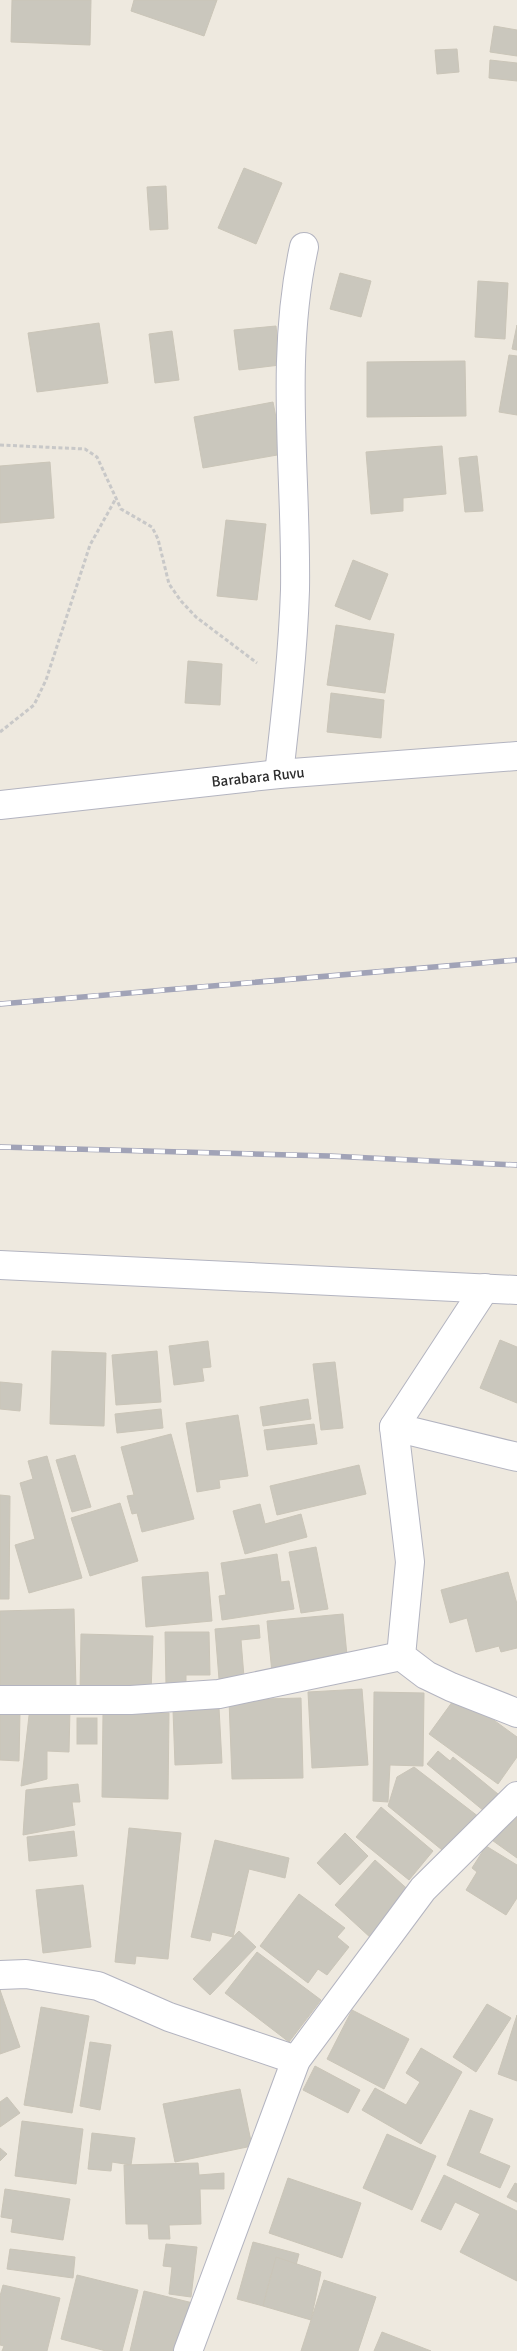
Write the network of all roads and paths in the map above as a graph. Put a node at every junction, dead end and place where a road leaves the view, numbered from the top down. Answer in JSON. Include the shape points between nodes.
{"nodes":[{"id":1,"x":304,"y":247,"type":"dead end"},
{"id":2,"x":0,"y":445,"type":"edge"},
{"id":3,"x":115,"y":500,"type":"junction"},
{"id":4,"x":288,"y":687,"type":"junction"},
{"id":5,"x":0,"y":732,"type":"edge"},
{"id":6,"x":517,"y":756,"type":"edge"},
{"id":7,"x":279,"y":774,"type":"junction"},
{"id":8,"x":0,"y":806,"type":"edge"},
{"id":9,"x":0,"y":1265,"type":"edge"},
{"id":10,"x":485,"y":1288,"type":"junction"},
{"id":11,"x":517,"y":1290,"type":"edge"},
{"id":12,"x":394,"y":1427,"type":"junction"},
{"id":13,"x":517,"y":1457,"type":"edge"},
{"id":14,"x":401,"y":1656,"type":"junction"},
{"id":15,"x":0,"y":1700,"type":"edge"},
{"id":16,"x":517,"y":1713,"type":"edge"},
{"id":17,"x":517,"y":1796,"type":"edge"},
{"id":18,"x":0,"y":1975,"type":"edge"},
{"id":19,"x":296,"y":2060,"type":"junction"},
{"id":20,"x":188,"y":2351,"type":"edge"}],
"edges":[{"from":1,"to":4,"type":"street","via":[[290,358],[295,590]]},
{"from":2,"to":3,"type":"path","via":[[92,452],[98,457]]},
{"from":3,"to":4,"type":"path","via":[[126,513],[152,527],[169,584],[190,612]]},
{"from":3,"to":5,"type":"path","via":[[90,545],[34,705]]},
{"from":4,"to":7,"type":"street"},
{"from":6,"to":7,"type":"street","name":"Barabara Ruvu"},
{"from":7,"to":8,"type":"street","name":"Barabara Ruvu"},
{"from":9,"to":10,"type":"street"},
{"from":10,"to":11,"type":"street"},
{"from":10,"to":12,"type":"street"},
{"from":12,"to":13,"type":"street"},
{"from":12,"to":14,"type":"street","via":[[410,1562]]},
{"from":14,"to":15,"type":"street","via":[[219,1694],[131,1700]]},
{"from":14,"to":16,"type":"street","via":[[426,1675]]},
{"from":17,"to":19,"type":"street","via":[[423,1889]]},
{"from":18,"to":19,"type":"street","via":[[26,1974],[98,1986],[169,2017]]},
{"from":19,"to":20,"type":"street"}]}
